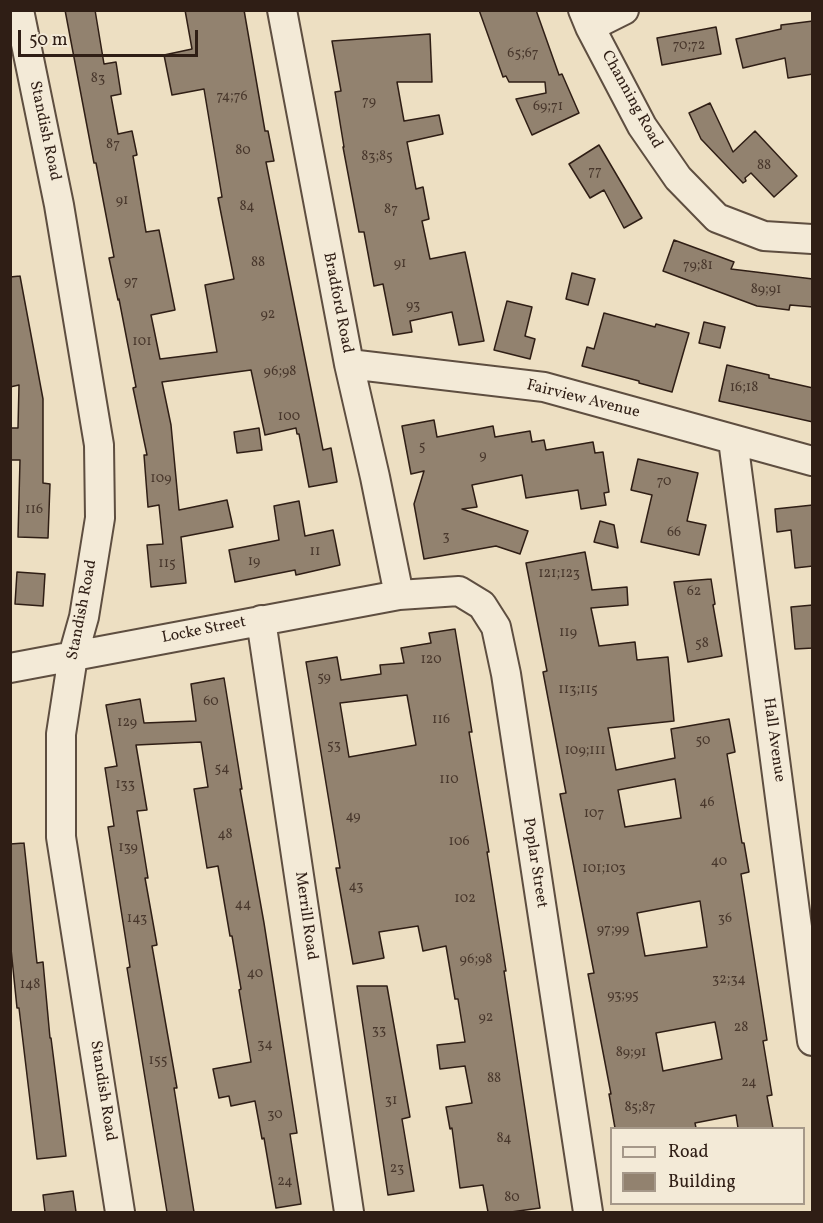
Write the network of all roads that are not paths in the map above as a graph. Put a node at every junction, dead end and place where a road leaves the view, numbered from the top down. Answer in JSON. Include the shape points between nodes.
{"nodes":[{"id":1,"x":19,"y":10,"type":"edge"},
{"id":2,"x":282,"y":10,"type":"edge"},
{"id":3,"x":624,"y":10,"type":"edge"},
{"id":4,"x":587,"y":19,"type":"edge"},
{"id":5,"x":813,"y":239,"type":"edge"},
{"id":6,"x":349,"y":364,"type":"junction"},
{"id":7,"x":733,"y":440,"type":"junction"},
{"id":8,"x":813,"y":461,"type":"edge"},
{"id":9,"x":399,"y":595,"type":"junction"},
{"id":10,"x":261,"y":620,"type":"junction"},
{"id":11,"x":73,"y":656,"type":"junction"},
{"id":12,"x":10,"y":668,"type":"edge"},
{"id":13,"x":813,"y":1041,"type":"edge"},
{"id":14,"x":120,"y":1212,"type":"edge"},
{"id":15,"x":349,"y":1212,"type":"edge"},
{"id":16,"x":588,"y":1212,"type":"edge"}],
"edges":[{"from":1,"to":11,"type":"street","name":"Standish Road","via":[[59,205],[99,445],[100,518],[84,617]]},
{"from":2,"to":6,"type":"street","name":"Bradford Road"},
{"from":3,"to":4,"type":"street"},
{"from":4,"to":5,"type":"street","name":"Channing Road","via":[[642,126],[678,178],[717,219],[764,236]]},
{"from":6,"to":7,"type":"street","name":"Fairview Avenue","via":[[544,387]]},
{"from":6,"to":9,"type":"street","name":"Bradford Road"},
{"from":7,"to":8,"type":"street","name":"Fairview Avenue"},
{"from":7,"to":13,"type":"street","name":"Hall Avenue"},
{"from":9,"to":10,"type":"street","name":"Locke Street"},
{"from":9,"to":16,"type":"street","name":"Poplar Street","via":[[459,591],[482,605],[496,627]]},
{"from":10,"to":11,"type":"street","name":"Locke Street"},
{"from":10,"to":15,"type":"street","name":"Merrill Road"},
{"from":11,"to":12,"type":"street","name":"Locke Street"},
{"from":11,"to":14,"type":"street","name":"Standish Road","via":[[61,734],[61,837]]}]}
